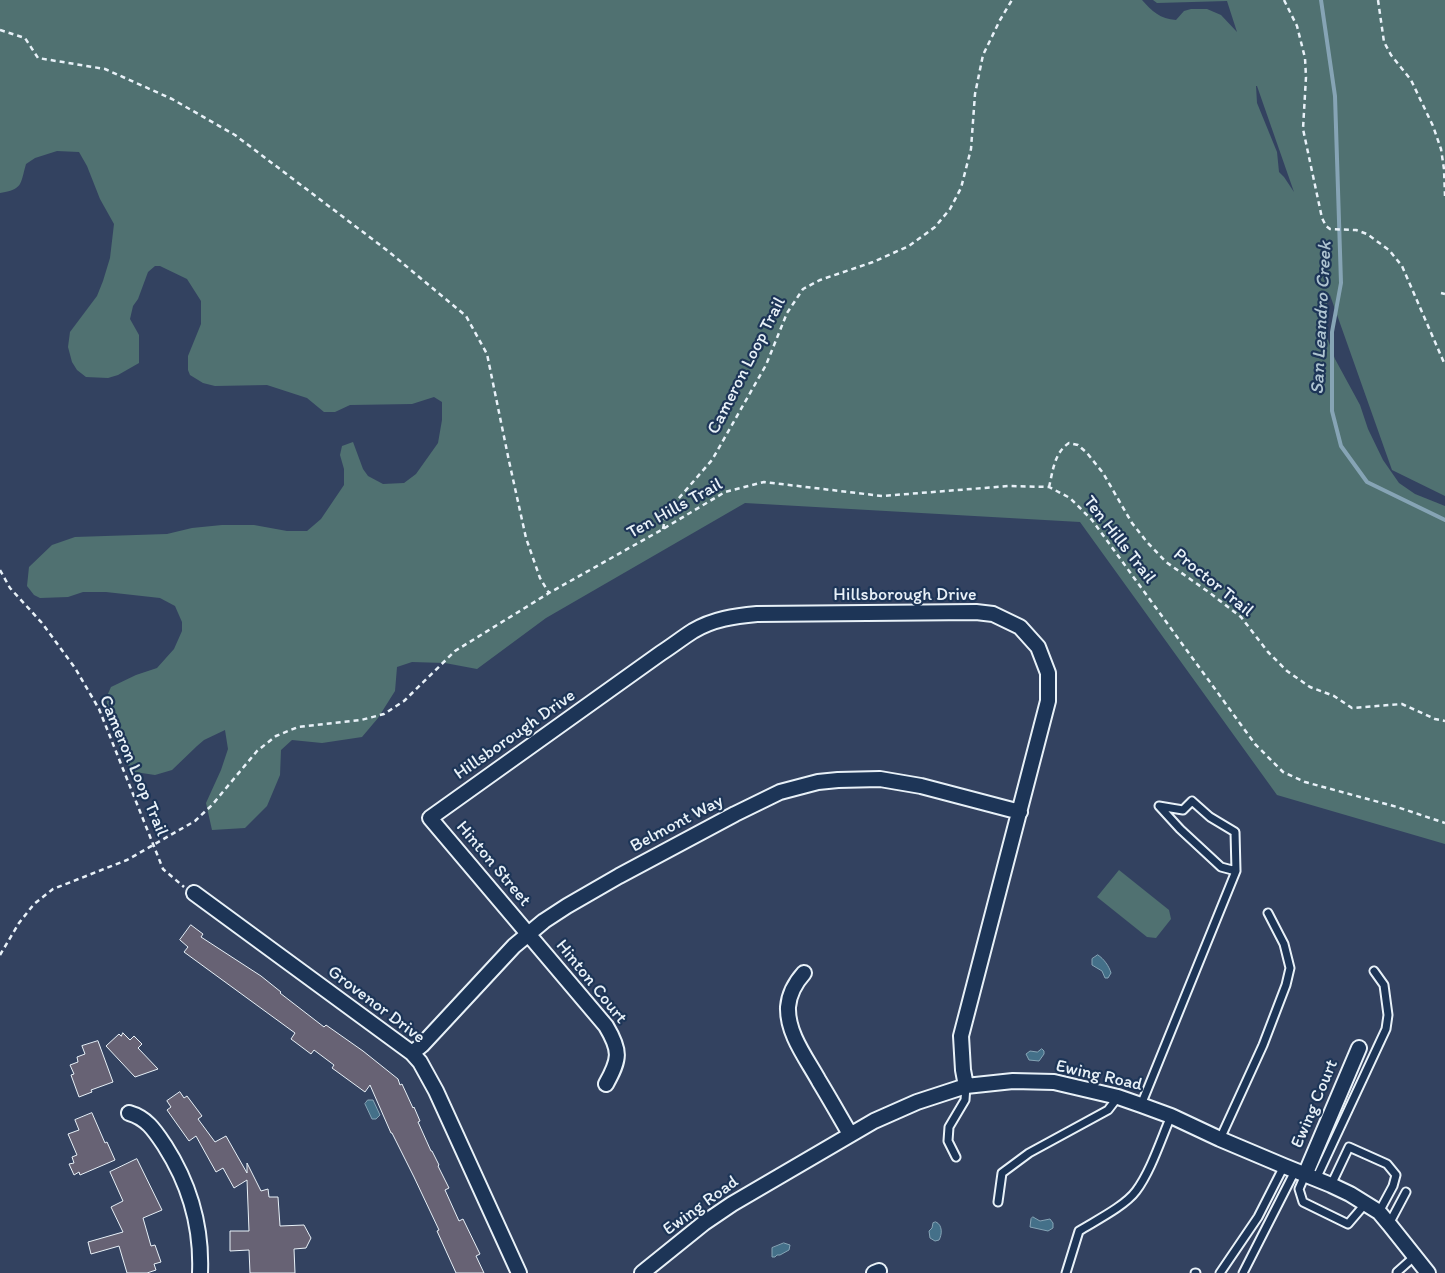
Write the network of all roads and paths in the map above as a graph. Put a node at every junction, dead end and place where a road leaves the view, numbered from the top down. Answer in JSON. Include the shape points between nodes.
{"nodes":[{"id":1,"x":1012,"y":0,"type":"edge"},
{"id":2,"x":1284,"y":0,"type":"edge"},
{"id":3,"x":1378,"y":0,"type":"edge"},
{"id":4,"x":0,"y":30,"type":"edge"},
{"id":5,"x":1445,"y":196,"type":"edge"},
{"id":6,"x":1445,"y":365,"type":"edge"},
{"id":7,"x":1049,"y":488,"type":"junction"},
{"id":8,"x":663,"y":529,"type":"junction"},
{"id":9,"x":0,"y":570,"type":"edge"},
{"id":10,"x":550,"y":594,"type":"junction"},
{"id":11,"x":1445,"y":721,"type":"edge"},
{"id":12,"x":1020,"y":812,"type":"junction"},
{"id":13,"x":430,"y":818,"type":"joint"},
{"id":14,"x":1445,"y":823,"type":"edge"},
{"id":15,"x":153,"y":845,"type":"junction"},
{"id":16,"x":1236,"y":871,"type":"junction"},
{"id":17,"x":194,"y":893,"type":"joint"},
{"id":18,"x":1268,"y":913,"type":"dead end"},
{"id":19,"x":527,"y":934,"type":"junction"},
{"id":20,"x":0,"y":955,"type":"edge"},
{"id":21,"x":1374,"y":971,"type":"dead end"},
{"id":22,"x":804,"y":973,"type":"dead end"},
{"id":23,"x":1359,"y":1048,"type":"dead end"},
{"id":24,"x":412,"y":1053,"type":"junction"},
{"id":25,"x":606,"y":1084,"type":"dead end"},
{"id":26,"x":966,"y":1086,"type":"junction"},
{"id":27,"x":1118,"y":1097,"type":"junction"},
{"id":28,"x":1140,"y":1104,"type":"junction"},
{"id":29,"x":129,"y":1113,"type":"dead end"},
{"id":30,"x":1170,"y":1116,"type":"junction"},
{"id":31,"x":850,"y":1134,"type":"junction"},
{"id":32,"x":1220,"y":1139,"type":"junction"},
{"id":33,"x":956,"y":1157,"type":"dead end"},
{"id":34,"x":1300,"y":1173,"type":"junction"},
{"id":35,"x":1331,"y":1184,"type":"junction"},
{"id":36,"x":1406,"y":1192,"type":"dead end"},
{"id":37,"x":998,"y":1202,"type":"dead end"},
{"id":38,"x":1366,"y":1203,"type":"junction"},
{"id":39,"x":1379,"y":1212,"type":"junction"},
{"id":40,"x":1389,"y":1224,"type":"junction"},
{"id":41,"x":1415,"y":1255,"type":"junction"},
{"id":42,"x":200,"y":1273,"type":"edge"},
{"id":43,"x":519,"y":1273,"type":"edge"},
{"id":44,"x":642,"y":1273,"type":"edge"},
{"id":45,"x":1066,"y":1273,"type":"edge"},
{"id":46,"x":1220,"y":1273,"type":"edge"},
{"id":47,"x":1242,"y":1273,"type":"edge"},
{"id":48,"x":1398,"y":1273,"type":"edge"},
{"id":49,"x":1428,"y":1273,"type":"edge"}],
"edges":[{"from":1,"to":8,"type":"path","name":"Cameron Loop Trail","via":[[982,55],[971,149],[961,188],[950,208],[934,227],[909,246],[802,289],[787,314],[766,365],[712,460],[666,513]]},
{"from":2,"to":6,"type":"path","via":[[1298,26],[1306,58],[1303,129],[1322,218],[1332,229],[1350,229],[1367,234],[1390,250],[1402,266]]},
{"from":3,"to":5,"type":"path","via":[[1384,42],[1411,80],[1433,126],[1444,169]]},
{"from":4,"to":10,"type":"path","via":[[25,38],[38,58],[105,69],[172,99],[235,135],[388,251],[466,316],[487,354],[526,538],[540,578]]},
{"from":7,"to":8,"type":"path","name":"Ten Hills Trail","via":[[1009,486],[882,496],[764,482],[726,492]]},
{"from":7,"to":11,"type":"path","name":"Proctor Trail","via":[[1062,448],[1069,443],[1078,445],[1103,473],[1147,542],[1166,562],[1241,618],[1287,671],[1310,687],[1334,696],[1352,708],[1402,704]]},
{"from":7,"to":14,"type":"path","name":"Ten Hills Trail","via":[[1070,498],[1092,520],[1255,744],[1283,772],[1305,782]]},
{"from":8,"to":10,"type":"path","name":"Ten Hills Trail"},
{"from":9,"to":15,"type":"path","name":"Cameron Loop Trail","via":[[10,588],[42,623],[75,668],[99,709]]},
{"from":10,"to":15,"type":"path","name":"Ten Hills Trail","via":[[455,651],[404,701],[384,714],[298,727],[276,736],[257,750],[195,821]]},
{"from":12,"to":13,"type":"street","name":"Hillsborough Drive","via":[[1048,701],[1048,673],[1038,647],[1020,627],[993,614],[976,612],[757,614],[722,619],[694,631]]},
{"from":12,"to":19,"type":"street","name":"Belmont Way","via":[[890,780],[861,778],[800,786],[763,799],[619,876]]},
{"from":12,"to":26,"type":"street","name":"Hillsborough Drive","via":[[961,1036]]},
{"from":13,"to":19,"type":"street","name":"Hinton Street"},
{"from":15,"to":17,"type":"path","name":"Cameron Loop Trail","via":[[163,869]]},
{"from":15,"to":20,"type":"path","name":"Ten Hills Trail","via":[[126,860],[53,890],[34,904]]},
{"from":16,"to":16,"type":"lane","via":[[1236,832],[1210,817],[1192,801],[1183,810],[1158,806],[1221,867]]},
{"from":16,"to":28,"type":"lane"},
{"from":17,"to":24,"type":"street","name":"Grovenor Drive"},
{"from":18,"to":32,"type":"lane","via":[[1284,944],[1290,968],[1263,1045]]},
{"from":19,"to":24,"type":"street","name":"Belmont Way"},
{"from":19,"to":25,"type":"street","name":"Hinton Court","via":[[612,1036],[618,1058]]},
{"from":21,"to":34,"type":"lane","via":[[1384,984],[1388,1015],[1386,1029]]},
{"from":22,"to":31,"type":"street","via":[[791,994],[788,1019],[797,1042]]},
{"from":23,"to":34,"type":"street","name":"Ewing Court"},
{"from":24,"to":43,"type":"street","name":"Grovenor Drive","via":[[436,1090]]},
{"from":26,"to":27,"type":"street","name":"Ewing Road","via":[[1013,1081],[1054,1082]]},
{"from":26,"to":31,"type":"street","name":"Ewing Road","via":[[917,1102]]},
{"from":26,"to":33,"type":"lane","via":[[965,1100],[949,1127],[948,1141]]},
{"from":27,"to":28,"type":"street","name":"Ewing Road"},
{"from":27,"to":37,"type":"lane","via":[[1108,1110],[1029,1153],[1002,1172]]},
{"from":28,"to":30,"type":"street","name":"Ewing Road"},
{"from":29,"to":42,"type":"street","via":[[143,1118],[149,1125],[183,1178],[197,1221]]},
{"from":30,"to":32,"type":"street","name":"Ewing Road"},
{"from":30,"to":45,"type":"lane","via":[[1136,1192],[1079,1231]]},
{"from":31,"to":44,"type":"street","name":"Ewing Road","via":[[732,1204]]},
{"from":32,"to":34,"type":"street","name":"Ewing Road"},
{"from":34,"to":35,"type":"street","name":"Ewing Road"},
{"from":34,"to":38,"type":"lane","via":[[1299,1189],[1303,1202],[1348,1224]]},
{"from":34,"to":46,"type":"lane","via":[[1258,1217]]},
{"from":34,"to":47,"type":"lane"},
{"from":35,"to":38,"type":"street","name":"Ewing Road"},
{"from":35,"to":39,"type":"lane","via":[[1349,1147],[1387,1164],[1396,1174]]},
{"from":36,"to":40,"type":"lane"},
{"from":38,"to":39,"type":"street","name":"Ewing Road"},
{"from":39,"to":40,"type":"street","name":"Ewing Road"},
{"from":40,"to":41,"type":"street","name":"Ewing Road"},
{"from":41,"to":48,"type":"lane"},
{"from":41,"to":49,"type":"street","name":"Ewing Road"}]}
